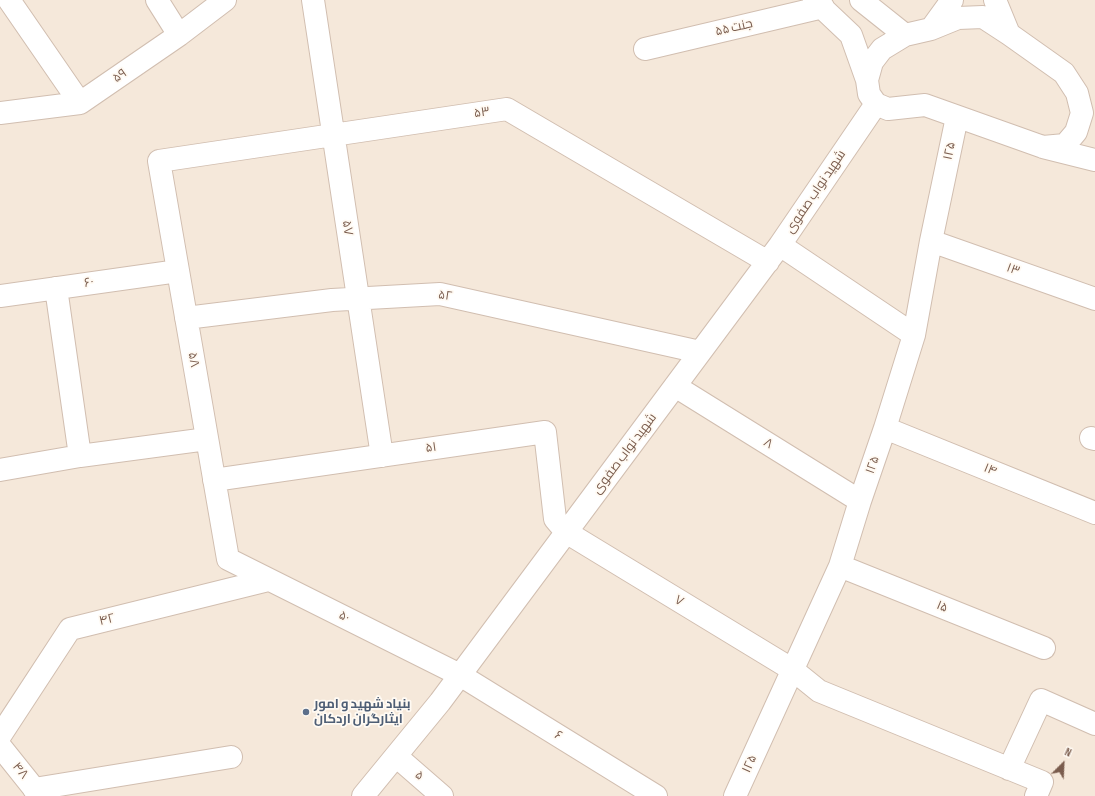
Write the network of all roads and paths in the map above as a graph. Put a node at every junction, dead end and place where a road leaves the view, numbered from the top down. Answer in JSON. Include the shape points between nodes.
{"nodes":[{"id":1,"x":8,"y":0,"type":"edge"},
{"id":2,"x":157,"y":0,"type":"edge"},
{"id":3,"x":225,"y":0,"type":"edge"},
{"id":4,"x":313,"y":0,"type":"edge"},
{"id":5,"x":861,"y":0,"type":"edge"},
{"id":6,"x":952,"y":0,"type":"edge"},
{"id":7,"x":995,"y":0,"type":"edge"},
{"id":8,"x":818,"y":3,"type":"edge"},
{"id":9,"x":931,"y":29,"type":"junction"},
{"id":10,"x":1009,"y":34,"type":"junction"},
{"id":11,"x":179,"y":35,"type":"junction"},
{"id":12,"x":905,"y":35,"type":"junction"},
{"id":13,"x":645,"y":49,"type":"dead end"},
{"id":14,"x":1064,"y":73,"type":"junction"},
{"id":15,"x":867,"y":80,"type":"junction"},
{"id":16,"x":1095,"y":95,"type":"edge"},
{"id":17,"x":80,"y":103,"type":"junction"},
{"id":18,"x":876,"y":104,"type":"junction"},
{"id":19,"x":0,"y":113,"type":"edge"},
{"id":20,"x":957,"y":117,"type":"junction"},
{"id":21,"x":334,"y":135,"type":"junction"},
{"id":22,"x":1043,"y":147,"type":"junction"},
{"id":23,"x":1095,"y":160,"type":"edge"},
{"id":24,"x":159,"y":161,"type":"joint"},
{"id":25,"x":931,"y":240,"type":"junction"},
{"id":26,"x":774,"y":254,"type":"junction"},
{"id":27,"x":178,"y":271,"type":"junction"},
{"id":28,"x":56,"y":288,"type":"junction"},
{"id":29,"x":0,"y":296,"type":"edge"},
{"id":30,"x":357,"y":298,"type":"junction"},
{"id":31,"x":1095,"y":299,"type":"edge"},
{"id":32,"x":186,"y":318,"type":"junction"},
{"id":33,"x":914,"y":335,"type":"junction"},
{"id":34,"x":700,"y":352,"type":"junction"},
{"id":35,"x":675,"y":386,"type":"junction"},
{"id":36,"x":885,"y":428,"type":"junction"},
{"id":37,"x":207,"y":439,"type":"junction"},
{"id":38,"x":80,"y":456,"type":"junction"},
{"id":39,"x":382,"y":456,"type":"junction"},
{"id":40,"x":0,"y":470,"type":"edge"},
{"id":41,"x":214,"y":480,"type":"junction"},
{"id":42,"x":860,"y":501,"type":"junction"},
{"id":43,"x":1095,"y":512,"type":"edge"},
{"id":44,"x":566,"y":532,"type":"junction"},
{"id":45,"x":228,"y":559,"type":"joint"},
{"id":46,"x":840,"y":566,"type":"junction"},
{"id":47,"x":268,"y":580,"type":"junction"},
{"id":48,"x":1044,"y":648,"type":"dead end"},
{"id":49,"x":793,"y":670,"type":"junction"},
{"id":50,"x":460,"y":675,"type":"junction"},
{"id":51,"x":1095,"y":724,"type":"edge"},
{"id":52,"x":0,"y":736,"type":"edge"},
{"id":53,"x":0,"y":746,"type":"edge"},
{"id":54,"x":396,"y":756,"type":"junction"},
{"id":55,"x":231,"y":757,"type":"dead end"},
{"id":56,"x":1009,"y":769,"type":"junction"},
{"id":57,"x":37,"y":793,"type":"edge"},
{"id":58,"x":363,"y":796,"type":"edge"},
{"id":59,"x":442,"y":796,"type":"edge"},
{"id":60,"x":656,"y":796,"type":"edge"},
{"id":61,"x":736,"y":796,"type":"edge"},
{"id":62,"x":1036,"y":796,"type":"edge"}],
"edges":[{"from":1,"to":17,"type":"street"},
{"from":2,"to":11,"type":"street"},
{"from":3,"to":11,"type":"street","name":"۵۹"},
{"from":4,"to":21,"type":"street","name":"۵۷"},
{"from":5,"to":12,"type":"street"},
{"from":6,"to":9,"type":"street"},
{"from":7,"to":10,"type":"street"},
{"from":8,"to":13,"type":"street","name":"جنت ۵۵"},
{"from":8,"to":15,"type":"street","via":[[851,35]]},
{"from":9,"to":10,"type":"street","via":[[958,18],[983,17]]},
{"from":9,"to":12,"type":"street"},
{"from":10,"to":14,"type":"street"},
{"from":11,"to":17,"type":"street","name":"۵۹"},
{"from":12,"to":15,"type":"street","via":[[882,48],[872,62]]},
{"from":14,"to":16,"type":"street"},
{"from":14,"to":22,"type":"street","via":[[1077,93],[1082,113],[1076,132],[1065,146]]},
{"from":15,"to":18,"type":"street","via":[[869,94]]},
{"from":17,"to":19,"type":"street","name":"۵۹"},
{"from":18,"to":20,"type":"street","via":[[888,108],[925,105]]},
{"from":18,"to":26,"type":"street","name":"شهید نواب صفوی"},
{"from":20,"to":22,"type":"street"},
{"from":20,"to":25,"type":"street","name":"۱۲۵"},
{"from":21,"to":24,"type":"street","name":"۵۳"},
{"from":21,"to":26,"type":"street","name":"۵۳","via":[[507,109]]},
{"from":21,"to":30,"type":"street","name":"۵۷"},
{"from":22,"to":23,"type":"street"},
{"from":24,"to":27,"type":"street","name":"۵۸"},
{"from":25,"to":31,"type":"street","name":"۱۳"},
{"from":25,"to":33,"type":"street","name":"۱۲۵"},
{"from":26,"to":33,"type":"street","name":"۵۳"},
{"from":26,"to":34,"type":"street","name":"شهید نواب صفوی"},
{"from":27,"to":28,"type":"street","name":"۶۰"},
{"from":27,"to":32,"type":"street","name":"۵۸"},
{"from":28,"to":29,"type":"street","name":"۶۰"},
{"from":28,"to":38,"type":"street"},
{"from":30,"to":32,"type":"street","name":"۵۲"},
{"from":30,"to":34,"type":"street","name":"۵۲","via":[[440,294]]},
{"from":30,"to":39,"type":"street","name":"۵۷"},
{"from":32,"to":37,"type":"street","name":"۵۸"},
{"from":33,"to":36,"type":"street","name":"۱۲۵"},
{"from":34,"to":35,"type":"street","name":"شهید نواب صفوی"},
{"from":35,"to":42,"type":"street","name":"۸"},
{"from":35,"to":44,"type":"street","name":"شهید نواب صفوی"},
{"from":36,"to":42,"type":"street","name":"۱۲۵"},
{"from":36,"to":43,"type":"street","name":"۱۴"},
{"from":37,"to":38,"type":"street"},
{"from":37,"to":41,"type":"street","name":"۵۸"},
{"from":38,"to":40,"type":"street"},
{"from":39,"to":41,"type":"street","name":"۵۱"},
{"from":39,"to":44,"type":"street","name":"۵۱","via":[[545,432],[555,519]]},
{"from":41,"to":45,"type":"street","name":"۵۸"},
{"from":42,"to":46,"type":"street","name":"۱۲۵"},
{"from":44,"to":49,"type":"street","name":"۷"},
{"from":44,"to":50,"type":"street","name":"شهید نواب صفوی"},
{"from":45,"to":47,"type":"street","name":"۵۰"},
{"from":46,"to":48,"type":"street","name":"۱۵"},
{"from":46,"to":49,"type":"street","name":"۱۲۵"},
{"from":47,"to":50,"type":"street","name":"۵۰"},
{"from":47,"to":52,"type":"street","name":"۴۲","via":[[70,629]]},
{"from":49,"to":56,"type":"street","name":"۷","via":[[819,691]]},
{"from":49,"to":61,"type":"street","name":"۱۲۵"},
{"from":50,"to":54,"type":"street","name":"شهید نواب صفوی"},
{"from":50,"to":60,"type":"street","name":"۶"},
{"from":51,"to":56,"type":"street","via":[[1040,700]]},
{"from":53,"to":57,"type":"street","name":"۴۸"},
{"from":54,"to":58,"type":"street","name":"شهید نواب صفوی"},
{"from":54,"to":59,"type":"street","name":"۵"},
{"from":55,"to":57,"type":"street"},
{"from":56,"to":62,"type":"street","name":"۷","via":[[1042,782]]}]}
